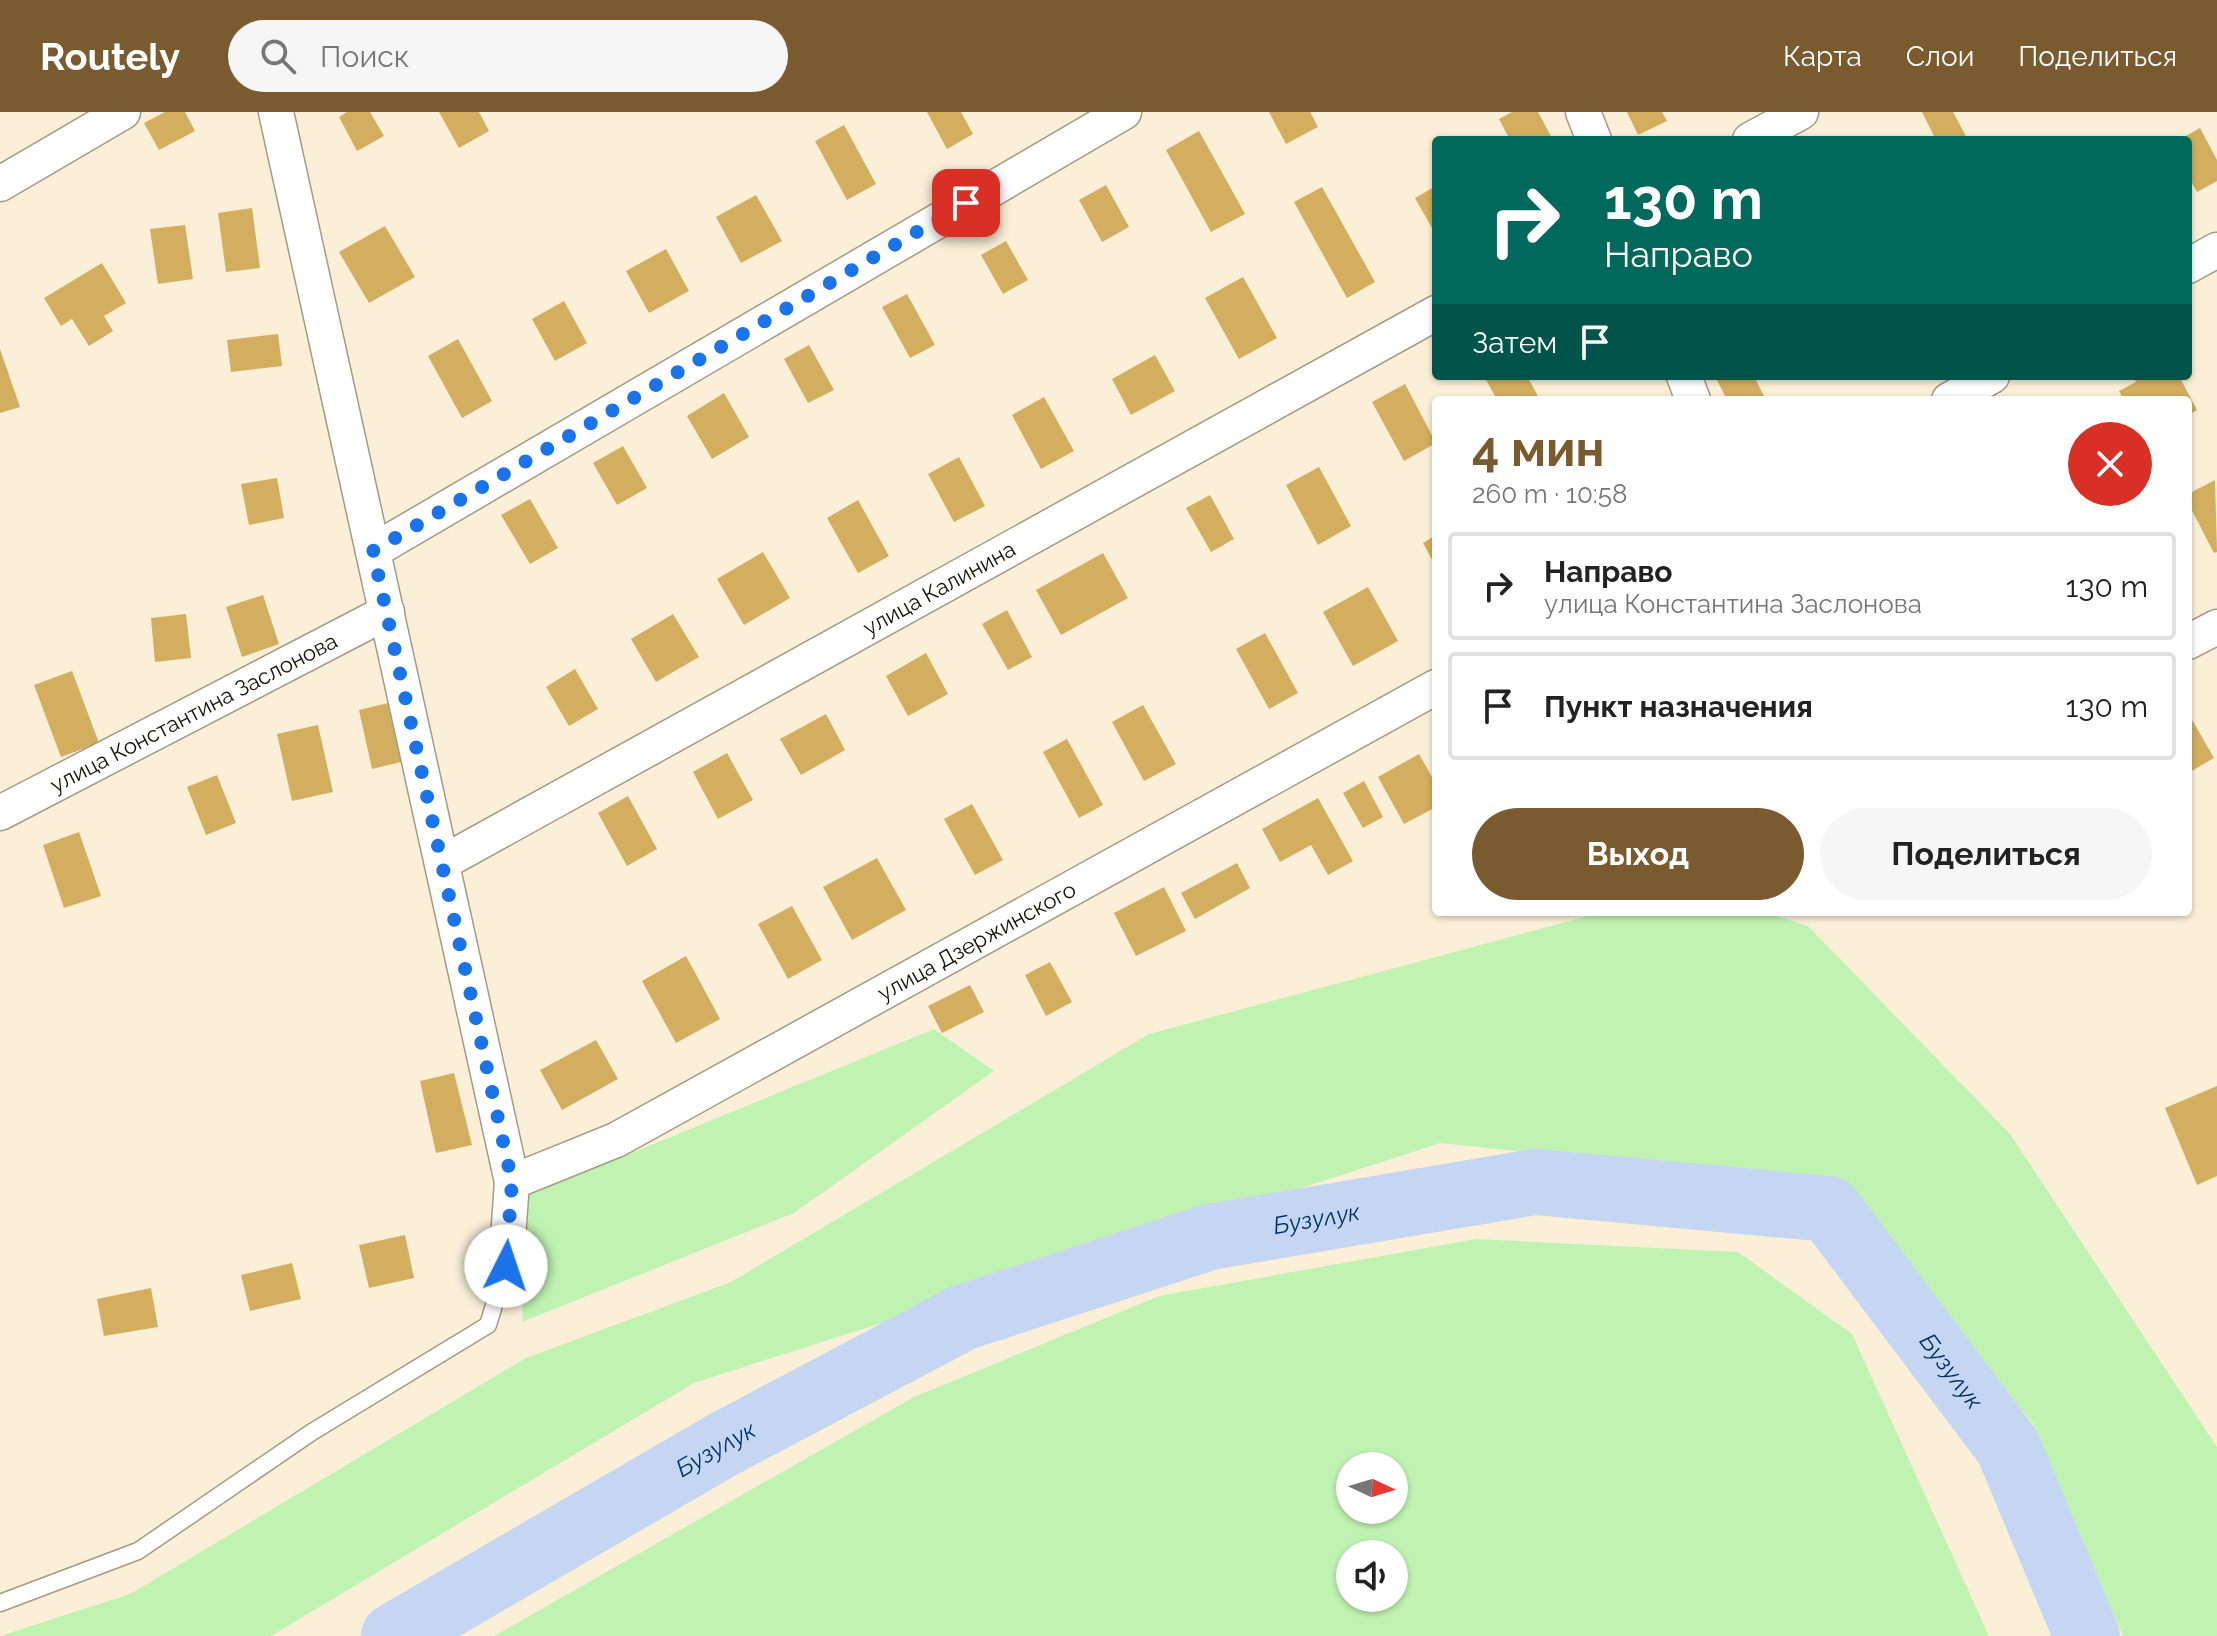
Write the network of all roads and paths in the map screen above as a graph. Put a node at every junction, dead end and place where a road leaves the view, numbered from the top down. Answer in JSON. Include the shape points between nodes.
{"nodes":[{"id":1,"x":123,"y":112,"type":"edge"},
{"id":2,"x":276,"y":112,"type":"edge"},
{"id":3,"x":1124,"y":112,"type":"edge"},
{"id":4,"x":1583,"y":112,"type":"edge"},
{"id":5,"x":1801,"y":112,"type":"edge"},
{"id":6,"x":1592,"y":136,"type":"edge"},
{"id":7,"x":1757,"y":136,"type":"edge"},
{"id":8,"x":0,"y":184,"type":"edge"},
{"id":9,"x":2217,"y":250,"type":"edge"},
{"id":10,"x":2192,"y":264,"type":"edge"},
{"id":11,"x":1432,"y":315,"type":"edge"},
{"id":12,"x":1985,"y":380,"type":"edge"},
{"id":13,"x":1956,"y":396,"type":"edge"},
{"id":14,"x":373,"y":551,"type":"junction"},
{"id":15,"x":387,"y":612,"type":"junction"},
{"id":16,"x":2217,"y":627,"type":"edge"},
{"id":17,"x":2192,"y":640,"type":"edge"},
{"id":18,"x":1432,"y":689,"type":"edge"},
{"id":19,"x":0,"y":813,"type":"edge"},
{"id":20,"x":442,"y":863,"type":"junction"},
{"id":21,"x":512,"y":1182,"type":"junction"},
{"id":22,"x":506,"y":1266,"type":"joint"},
{"id":23,"x":0,"y":1603,"type":"edge"}],
"edges":[{"from":1,"to":8,"type":"street"},
{"from":2,"to":14,"type":"street"},
{"from":3,"to":14,"type":"street"},
{"from":4,"to":6,"type":"street"},
{"from":5,"to":7,"type":"street"},
{"from":9,"to":10,"type":"street"},
{"from":11,"to":20,"type":"street","name":"улица Калинина"},
{"from":12,"to":13,"type":"street"},
{"from":14,"to":15,"type":"street"},
{"from":15,"to":19,"type":"street","name":"улица Константина Заслонова"},
{"from":15,"to":20,"type":"street"},
{"from":16,"to":17,"type":"street"},
{"from":18,"to":21,"type":"street","name":"улица Дзержинского","via":[[616,1140]]},
{"from":20,"to":21,"type":"street"},
{"from":21,"to":22,"type":"street"},
{"from":22,"to":23,"type":"lane","via":[[488,1325],[312,1432],[138,1551]]}]}
